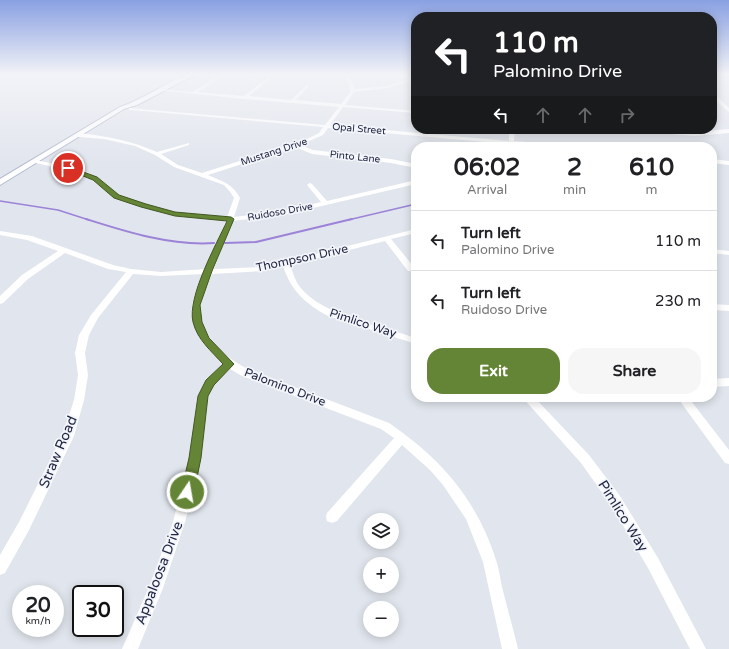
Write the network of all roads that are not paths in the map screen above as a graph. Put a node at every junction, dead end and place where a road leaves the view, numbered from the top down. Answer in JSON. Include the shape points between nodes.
{"nodes":[{"id":1,"x":137,"y":104,"type":"edge"},
{"id":2,"x":321,"y":104,"type":"edge"},
{"id":3,"x":721,"y":104,"type":"edge"},
{"id":4,"x":343,"y":106,"type":"junction"},
{"id":5,"x":133,"y":107,"type":"junction"},
{"id":6,"x":410,"y":111,"type":"edge"},
{"id":7,"x":729,"y":111,"type":"edge"},
{"id":8,"x":327,"y":126,"type":"junction"},
{"id":9,"x":729,"y":131,"type":"edge"},
{"id":10,"x":717,"y":132,"type":"edge"},
{"id":11,"x":83,"y":135,"type":"junction"},
{"id":12,"x":483,"y":142,"type":"edge"},
{"id":13,"x":187,"y":144,"type":"dead end"},
{"id":14,"x":295,"y":145,"type":"junction"},
{"id":15,"x":157,"y":154,"type":"junction"},
{"id":16,"x":34,"y":162,"type":"junction"},
{"id":17,"x":717,"y":162,"type":"edge"},
{"id":18,"x":44,"y":163,"type":"junction"},
{"id":19,"x":729,"y":163,"type":"edge"},
{"id":20,"x":411,"y":165,"type":"edge"},
{"id":21,"x":203,"y":175,"type":"junction"},
{"id":22,"x":0,"y":183,"type":"edge"},
{"id":23,"x":411,"y":183,"type":"edge"},
{"id":24,"x":310,"y":185,"type":"dead end"},
{"id":25,"x":0,"y":190,"type":"edge"},
{"id":26,"x":325,"y":204,"type":"junction"},
{"id":27,"x":231,"y":219,"type":"junction"},
{"id":28,"x":411,"y":232,"type":"edge"},
{"id":29,"x":0,"y":233,"type":"edge"},
{"id":30,"x":387,"y":239,"type":"junction"},
{"id":31,"x":65,"y":250,"type":"junction"},
{"id":32,"x":717,"y":252,"type":"edge"},
{"id":33,"x":729,"y":253,"type":"edge"},
{"id":34,"x":286,"y":264,"type":"junction"},
{"id":35,"x":411,"y":268,"type":"dead end"},
{"id":36,"x":131,"y":271,"type":"junction"},
{"id":37,"x":208,"y":271,"type":"junction"},
{"id":38,"x":0,"y":301,"type":"edge"},
{"id":39,"x":717,"y":307,"type":"edge"},
{"id":40,"x":729,"y":308,"type":"edge"},
{"id":41,"x":411,"y":339,"type":"edge"},
{"id":42,"x":229,"y":364,"type":"junction"},
{"id":43,"x":729,"y":382,"type":"edge"},
{"id":44,"x":717,"y":383,"type":"edge"},
{"id":45,"x":532,"y":402,"type":"edge"},
{"id":46,"x":686,"y":402,"type":"edge"},
{"id":47,"x":402,"y":437,"type":"junction"},
{"id":48,"x":729,"y":459,"type":"edge"},
{"id":49,"x":332,"y":517,"type":"dead end"},
{"id":50,"x":0,"y":568,"type":"edge"},
{"id":51,"x":130,"y":649,"type":"edge"},
{"id":52,"x":510,"y":649,"type":"edge"},
{"id":53,"x":698,"y":649,"type":"edge"}],
"edges":[{"from":1,"to":5,"type":"main road"},
{"from":2,"to":4,"type":"street"},
{"from":3,"to":7,"type":"street"},
{"from":4,"to":6,"type":"street"},
{"from":4,"to":8,"type":"street","name":"Mustang Drive"},
{"from":5,"to":8,"type":"street","name":"Opal Street"},
{"from":5,"to":11,"type":"main road","via":[[122,108]]},
{"from":8,"to":12,"type":"street","name":"Opal Street"},
{"from":8,"to":14,"type":"street","name":"Mustang Drive","via":[[316,138]]},
{"from":9,"to":10,"type":"street"},
{"from":11,"to":15,"type":"street","name":"Palomino Drive","via":[[137,144]]},
{"from":11,"to":16,"type":"main road"},
{"from":11,"to":18,"type":"main road"},
{"from":13,"to":15,"type":"street"},
{"from":14,"to":20,"type":"street","name":"Pinto Lane","via":[[312,152]]},
{"from":14,"to":21,"type":"street","name":"Mustang Drive"},
{"from":15,"to":21,"type":"street","name":"Palomino Drive","via":[[176,166]]},
{"from":16,"to":18,"type":"street","name":"Ruidoso Drive"},
{"from":16,"to":22,"type":"main road"},
{"from":17,"to":19,"type":"street"},
{"from":18,"to":25,"type":"main road"},
{"from":18,"to":27,"type":"street","name":"Ruidoso Drive","via":[[87,174],[117,196],[144,206],[175,214]]},
{"from":21,"to":27,"type":"street","name":"Palomino Drive","via":[[226,184],[234,192],[237,198]]},
{"from":23,"to":26,"type":"street","name":"Ruidoso Drive"},
{"from":24,"to":26,"type":"street"},
{"from":26,"to":27,"type":"street","name":"Ruidoso Drive","via":[[284,213]]},
{"from":27,"to":37,"type":"street","name":"Palomino Drive"},
{"from":28,"to":30,"type":"street","name":"Thompson Drive"},
{"from":29,"to":31,"type":"street","name":"Thompson Drive","via":[[29,238]]},
{"from":30,"to":34,"type":"street","name":"Thompson Drive"},
{"from":30,"to":35,"type":"street"},
{"from":31,"to":36,"type":"street","name":"Thompson Drive","via":[[111,267]]},
{"from":31,"to":38,"type":"street","via":[[25,277]]},
{"from":32,"to":33,"type":"street"},
{"from":34,"to":37,"type":"street","name":"Thompson Drive","via":[[263,269]]},
{"from":34,"to":41,"type":"street","name":"Pimlico Way","via":[[294,286],[319,308],[330,314]]},
{"from":36,"to":37,"type":"street","name":"Thompson Drive","via":[[162,274]]},
{"from":36,"to":50,"type":"street","name":"Straw Road","via":[[94,317],[84,335],[80,353],[83,375],[79,400],[68,436],[24,526]]},
{"from":37,"to":42,"type":"street","name":"Palomino Drive","via":[[196,305],[197,322],[206,340]]},
{"from":39,"to":40,"type":"street"},
{"from":42,"to":47,"type":"street","name":"Palomino Drive","via":[[246,374],[374,420]]},
{"from":42,"to":51,"type":"street","name":"Appaloosa Drive","via":[[210,382],[203,396],[195,458],[179,522],[170,552]]},
{"from":43,"to":44,"type":"street"},
{"from":45,"to":53,"type":"street","name":"Pimlico Way","via":[[602,480],[634,529]]},
{"from":46,"to":48,"type":"street"},
{"from":47,"to":49,"type":"street"},
{"from":47,"to":52,"type":"street","name":"Palomino Drive","via":[[441,472],[472,516],[488,555]]}]}
